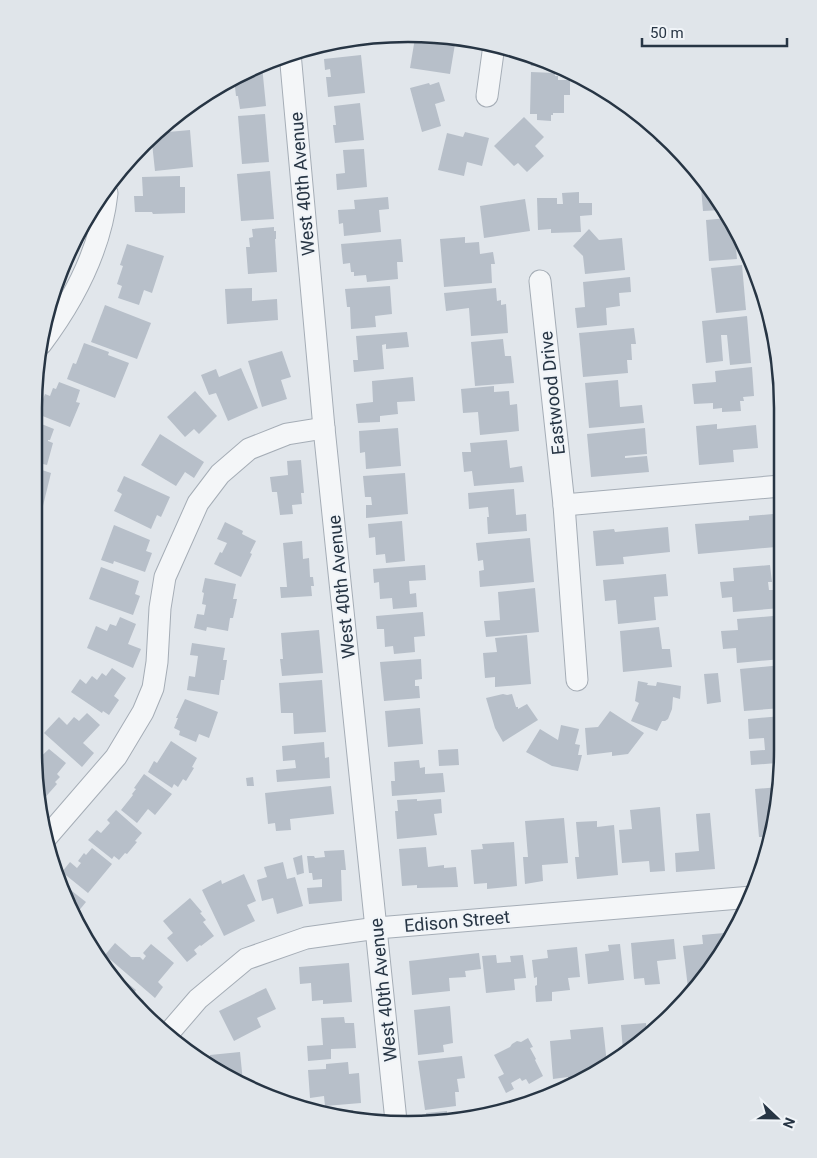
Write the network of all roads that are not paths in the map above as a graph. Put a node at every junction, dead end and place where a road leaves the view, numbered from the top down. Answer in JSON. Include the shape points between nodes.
{"nodes":[{"id":1,"x":493,"y":53,"type":"edge"},
{"id":2,"x":291,"y":62,"type":"edge"},
{"id":3,"x":487,"y":96,"type":"dead end"},
{"id":4,"x":104,"y":205,"type":"edge"},
{"id":5,"x":540,"y":281,"type":"dead end"},
{"id":6,"x":52,"y":327,"type":"edge"},
{"id":7,"x":324,"y":428,"type":"junction"},
{"id":8,"x":774,"y":487,"type":"edge"},
{"id":9,"x":564,"y":505,"type":"junction"},
{"id":10,"x":577,"y":680,"type":"dead end"},
{"id":11,"x":52,"y":831,"type":"edge"},
{"id":12,"x":743,"y":898,"type":"edge"},
{"id":13,"x":377,"y":928,"type":"junction"},
{"id":14,"x":172,"y":1029,"type":"edge"},
{"id":15,"x":395,"y":1115,"type":"edge"}],
"edges":[{"from":1,"to":3,"type":"street"},
{"from":2,"to":7,"type":"street","name":"West 40th Avenue"},
{"from":4,"to":6,"type":"street","via":[[94,248],[74,293]]},
{"from":5,"to":9,"type":"street","name":"Eastwood Drive"},
{"from":7,"to":11,"type":"street","via":[[286,434],[249,449],[220,474],[198,503],[165,577],[153,688],[143,712],[116,757]]},
{"from":7,"to":13,"type":"street","name":"West 40th Avenue"},
{"from":8,"to":9,"type":"street"},
{"from":9,"to":10,"type":"street","name":"Eastwood Drive"},
{"from":12,"to":13,"type":"street","name":"Edison Street"},
{"from":13,"to":14,"type":"street","name":"Edison Street","via":[[306,938],[246,959],[198,998]]},
{"from":13,"to":15,"type":"street","name":"West 40th Avenue"}]}
